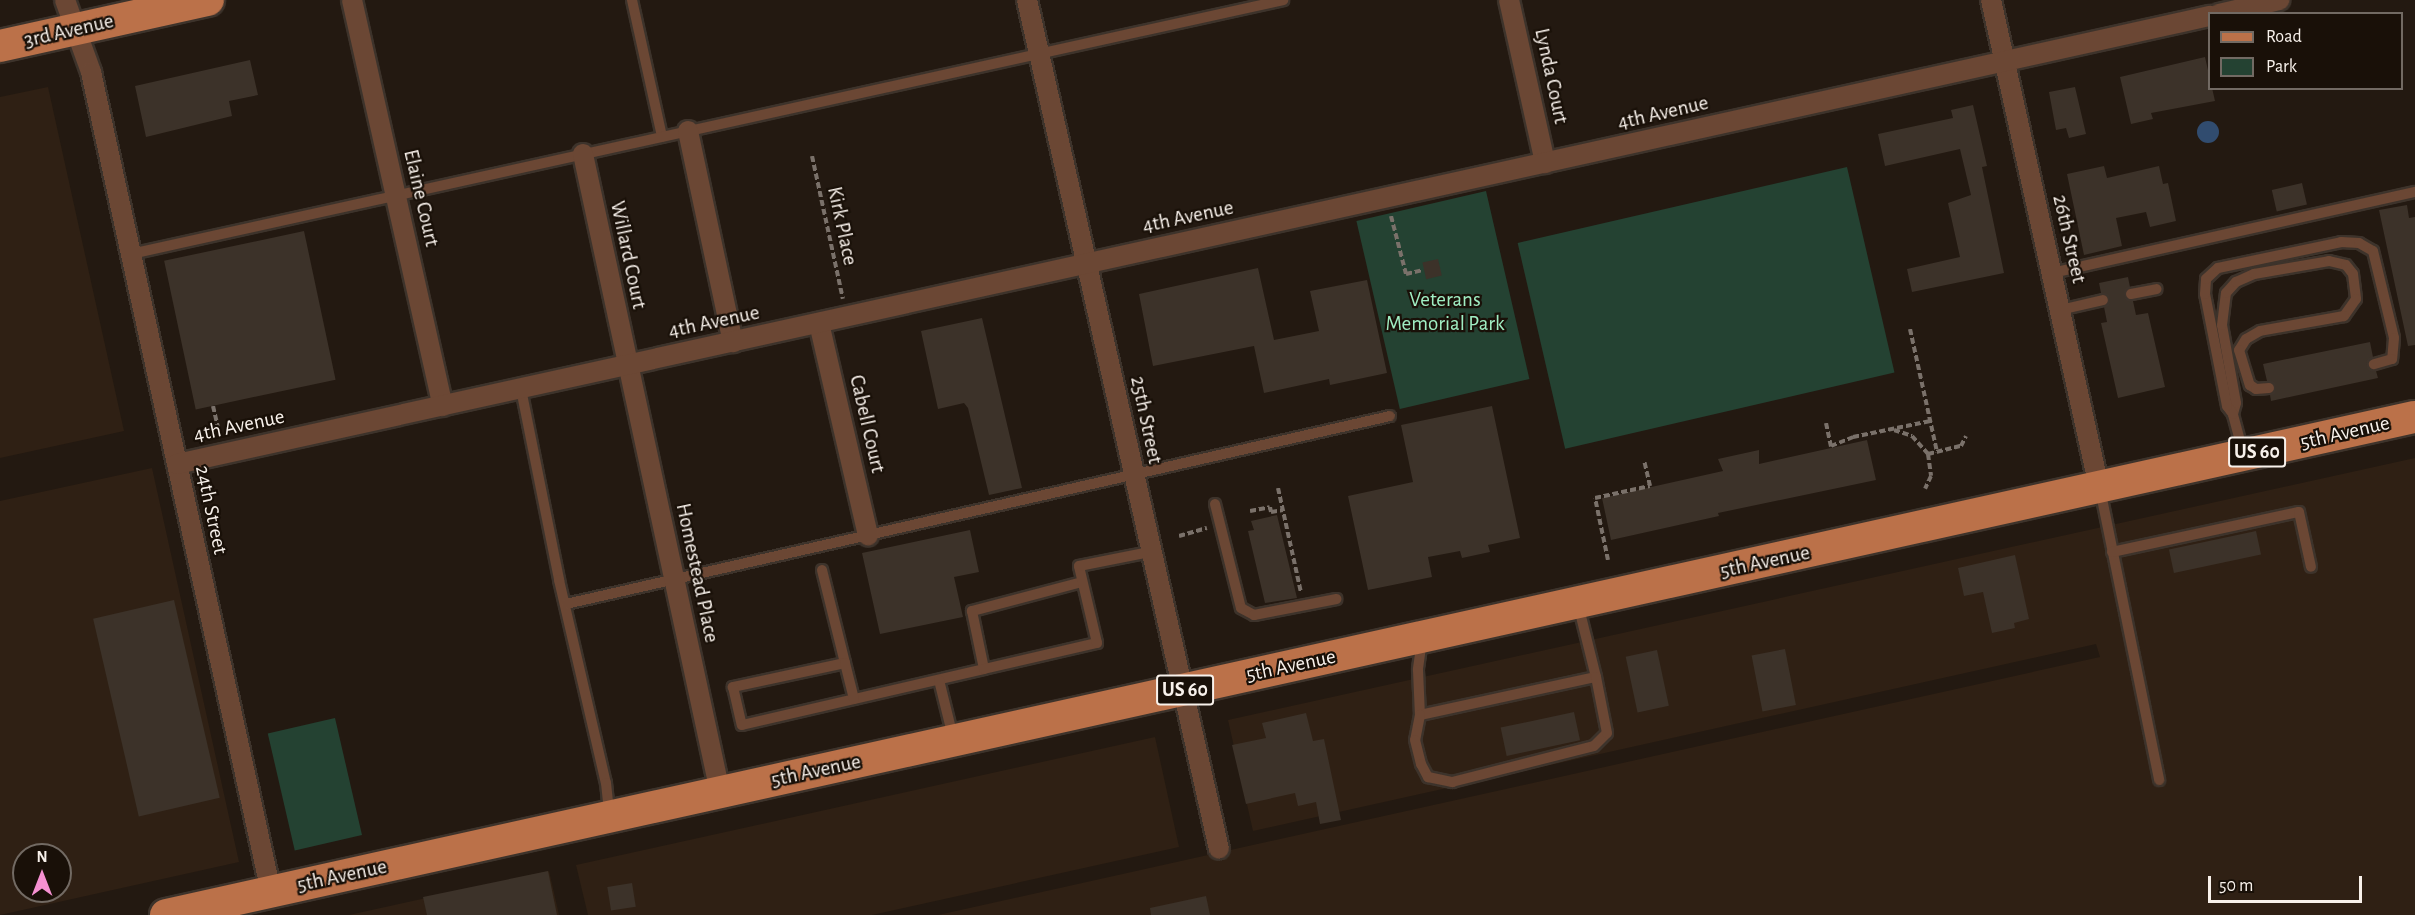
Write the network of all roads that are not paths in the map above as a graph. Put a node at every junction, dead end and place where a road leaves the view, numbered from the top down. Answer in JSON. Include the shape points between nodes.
{"nodes":[{"id":1,"x":65,"y":0,"type":"edge"},
{"id":2,"x":208,"y":0,"type":"edge"},
{"id":3,"x":352,"y":0,"type":"edge"},
{"id":4,"x":632,"y":0,"type":"edge"},
{"id":5,"x":1027,"y":0,"type":"edge"},
{"id":6,"x":1283,"y":0,"type":"edge"},
{"id":7,"x":1509,"y":0,"type":"edge"},
{"id":8,"x":1991,"y":0,"type":"edge"},
{"id":9,"x":2280,"y":0,"type":"edge"},
{"id":10,"x":2228,"y":12,"type":"edge"},
{"id":11,"x":2208,"y":16,"type":"edge"},
{"id":12,"x":76,"y":29,"type":"junction"},
{"id":13,"x":0,"y":46,"type":"edge"},
{"id":14,"x":1039,"y":54,"type":"junction"},
{"id":15,"x":2004,"y":61,"type":"junction"},
{"id":16,"x":688,"y":131,"type":"junction"},
{"id":17,"x":662,"y":137,"type":"junction"},
{"id":18,"x":583,"y":154,"type":"junction"},
{"id":19,"x":1545,"y":163,"type":"junction"},
{"id":20,"x":2415,"y":192,"type":"edge"},
{"id":21,"x":396,"y":195,"type":"junction"},
{"id":22,"x":130,"y":254,"type":"junction"},
{"id":23,"x":1087,"y":263,"type":"junction"},
{"id":24,"x":2052,"y":273,"type":"junction"},
{"id":25,"x":2157,"y":289,"type":"dead end"},
{"id":26,"x":2131,"y":294,"type":"dead end"},
{"id":27,"x":2103,"y":300,"type":"dead end"},
{"id":28,"x":2060,"y":310,"type":"junction"},
{"id":29,"x":819,"y":323,"type":"junction"},
{"id":30,"x":733,"y":342,"type":"junction"},
{"id":31,"x":2374,"y":364,"type":"dead end"},
{"id":32,"x":627,"y":365,"type":"junction"},
{"id":33,"x":2269,"y":388,"type":"dead end"},
{"id":34,"x":521,"y":389,"type":"junction"},
{"id":35,"x":443,"y":406,"type":"junction"},
{"id":36,"x":2233,"y":414,"type":"junction"},
{"id":37,"x":1390,"y":416,"type":"dead end"},
{"id":38,"x":2415,"y":417,"type":"edge"},
{"id":39,"x":2243,"y":456,"type":"junction"},
{"id":40,"x":177,"y":464,"type":"junction"},
{"id":41,"x":1134,"y":475,"type":"junction"},
{"id":42,"x":2099,"y":488,"type":"junction"},
{"id":43,"x":1215,"y":504,"type":"dead end"},
{"id":44,"x":868,"y":535,"type":"junction"},
{"id":45,"x":1150,"y":552,"type":"junction"},
{"id":46,"x":2112,"y":552,"type":"junction"},
{"id":47,"x":2311,"y":567,"type":"dead end"},
{"id":48,"x":822,"y":570,"type":"dead end"},
{"id":49,"x":673,"y":577,"type":"junction"},
{"id":50,"x":1082,"y":582,"type":"junction"},
{"id":51,"x":1336,"y":598,"type":"dead end"},
{"id":52,"x":1578,"y":603,"type":"junction"},
{"id":53,"x":566,"y":604,"type":"junction"},
{"id":54,"x":1423,"y":637,"type":"junction"},
{"id":55,"x":845,"y":663,"type":"junction"},
{"id":56,"x":984,"y":669,"type":"junction"},
{"id":57,"x":1596,"y":677,"type":"junction"},
{"id":58,"x":939,"y":680,"type":"junction"},
{"id":59,"x":1180,"y":691,"type":"junction"},
{"id":60,"x":854,"y":699,"type":"junction"},
{"id":61,"x":1420,"y":715,"type":"junction"},
{"id":62,"x":954,"y":741,"type":"junction"},
{"id":63,"x":2158,"y":780,"type":"dead end"},
{"id":64,"x":720,"y":792,"type":"junction"},
{"id":65,"x":610,"y":817,"type":"junction"},
{"id":66,"x":1219,"y":849,"type":"dead end"},
{"id":67,"x":271,"y":892,"type":"junction"},
{"id":68,"x":166,"y":915,"type":"edge"}],
"edges":[{"from":1,"to":12,"type":"street","name":"24th Street"},
{"from":2,"to":12,"type":"main road","name":"3rd Avenue"},
{"from":3,"to":21,"type":"street","name":"Elaine Court"},
{"from":4,"to":17,"type":"lane"},
{"from":5,"to":14,"type":"street","name":"25th Street"},
{"from":6,"to":14,"type":"lane"},
{"from":7,"to":19,"type":"street","name":"Lynda Court"},
{"from":8,"to":15,"type":"street","name":"26th Street"},
{"from":9,"to":10,"type":"street"},
{"from":11,"to":15,"type":"street","name":"4th Avenue"},
{"from":12,"to":13,"type":"main road","name":"3rd Avenue"},
{"from":12,"to":22,"type":"street","name":"24th Street","via":[[91,72]]},
{"from":14,"to":16,"type":"lane"},
{"from":14,"to":23,"type":"street","name":"25th Street"},
{"from":15,"to":19,"type":"street","name":"4th Avenue"},
{"from":15,"to":24,"type":"street","name":"26th Street"},
{"from":16,"to":17,"type":"lane"},
{"from":16,"to":30,"type":"street"},
{"from":17,"to":18,"type":"lane"},
{"from":18,"to":21,"type":"lane"},
{"from":18,"to":32,"type":"street","name":"Willard Court"},
{"from":19,"to":23,"type":"street","name":"4th Avenue"},
{"from":20,"to":24,"type":"lane"},
{"from":21,"to":22,"type":"lane"},
{"from":21,"to":35,"type":"street","name":"Elaine Court"},
{"from":22,"to":40,"type":"street","name":"24th Street"},
{"from":23,"to":29,"type":"street","name":"4th Avenue"},
{"from":23,"to":41,"type":"street","name":"25th Street"},
{"from":24,"to":28,"type":"street","name":"26th Street"},
{"from":25,"to":26,"type":"lane"},
{"from":27,"to":28,"type":"lane"},
{"from":28,"to":42,"type":"street","name":"26th Street"},
{"from":29,"to":30,"type":"street","name":"4th Avenue"},
{"from":29,"to":44,"type":"street","name":"Cabell Court"},
{"from":30,"to":32,"type":"street","name":"4th Avenue"},
{"from":31,"to":36,"type":"lane","via":[[2392,359],[2394,338],[2379,268],[2373,252],[2366,247],[2341,242],[2218,268],[2206,279],[2205,294],[2227,405]]},
{"from":32,"to":34,"type":"street","name":"4th Avenue"},
{"from":32,"to":49,"type":"street","name":"Homestead Place"},
{"from":33,"to":36,"type":"lane","via":[[2256,389],[2250,385],[2239,350],[2246,339],[2260,331],[2344,316],[2356,299],[2353,274],[2346,265],[2329,261],[2254,274],[2235,282],[2226,293],[2222,325],[2236,404]]},
{"from":34,"to":35,"type":"street","name":"4th Avenue"},
{"from":34,"to":53,"type":"lane"},
{"from":35,"to":40,"type":"street","name":"4th Avenue"},
{"from":36,"to":39,"type":"lane"},
{"from":37,"to":41,"type":"lane"},
{"from":38,"to":39,"type":"main road","name":"5th Avenue","number":"US 60"},
{"from":39,"to":42,"type":"main road","name":"5th Avenue","number":"US 60"},
{"from":40,"to":67,"type":"street","name":"24th Street"},
{"from":41,"to":44,"type":"lane"},
{"from":41,"to":45,"type":"street","name":"25th Street"},
{"from":42,"to":46,"type":"lane"},
{"from":42,"to":52,"type":"main road","name":"5th Avenue","number":"US 60"},
{"from":43,"to":51,"type":"lane","via":[[1241,608],[1254,615]]},
{"from":44,"to":49,"type":"lane"},
{"from":45,"to":50,"type":"lane","via":[[1079,566]]},
{"from":45,"to":59,"type":"street","name":"25th Street"},
{"from":46,"to":47,"type":"lane","via":[[2299,512]]},
{"from":46,"to":63,"type":"lane"},
{"from":48,"to":55,"type":"lane"},
{"from":49,"to":53,"type":"lane"},
{"from":49,"to":64,"type":"street","name":"Homestead Place"},
{"from":50,"to":56,"type":"lane","via":[[972,610]]},
{"from":50,"to":56,"type":"lane","via":[[1097,643]]},
{"from":52,"to":54,"type":"main road","name":"5th Avenue","number":"US 60"},
{"from":52,"to":57,"type":"lane"},
{"from":53,"to":65,"type":"lane"},
{"from":54,"to":59,"type":"main road","name":"5th Avenue","number":"US 60"},
{"from":54,"to":61,"type":"lane","via":[[1418,670]]},
{"from":55,"to":60,"type":"lane"},
{"from":55,"to":60,"type":"lane","via":[[733,687],[742,725]]},
{"from":56,"to":58,"type":"lane"},
{"from":57,"to":61,"type":"lane"},
{"from":57,"to":61,"type":"lane","via":[[1607,733],[1594,746],[1452,782],[1428,777],[1420,764],[1415,740]]},
{"from":58,"to":60,"type":"lane"},
{"from":58,"to":62,"type":"lane"},
{"from":59,"to":62,"type":"main road","name":"5th Avenue","number":"US 60"},
{"from":59,"to":66,"type":"street","name":"25th Street"},
{"from":62,"to":64,"type":"main road","name":"5th Avenue","number":"US 60"},
{"from":64,"to":65,"type":"main road","name":"5th Avenue","number":"US 60"},
{"from":65,"to":67,"type":"main road","name":"5th Avenue","number":"US 60"},
{"from":67,"to":68,"type":"main road","name":"5th Avenue","number":"US 60"}]}
